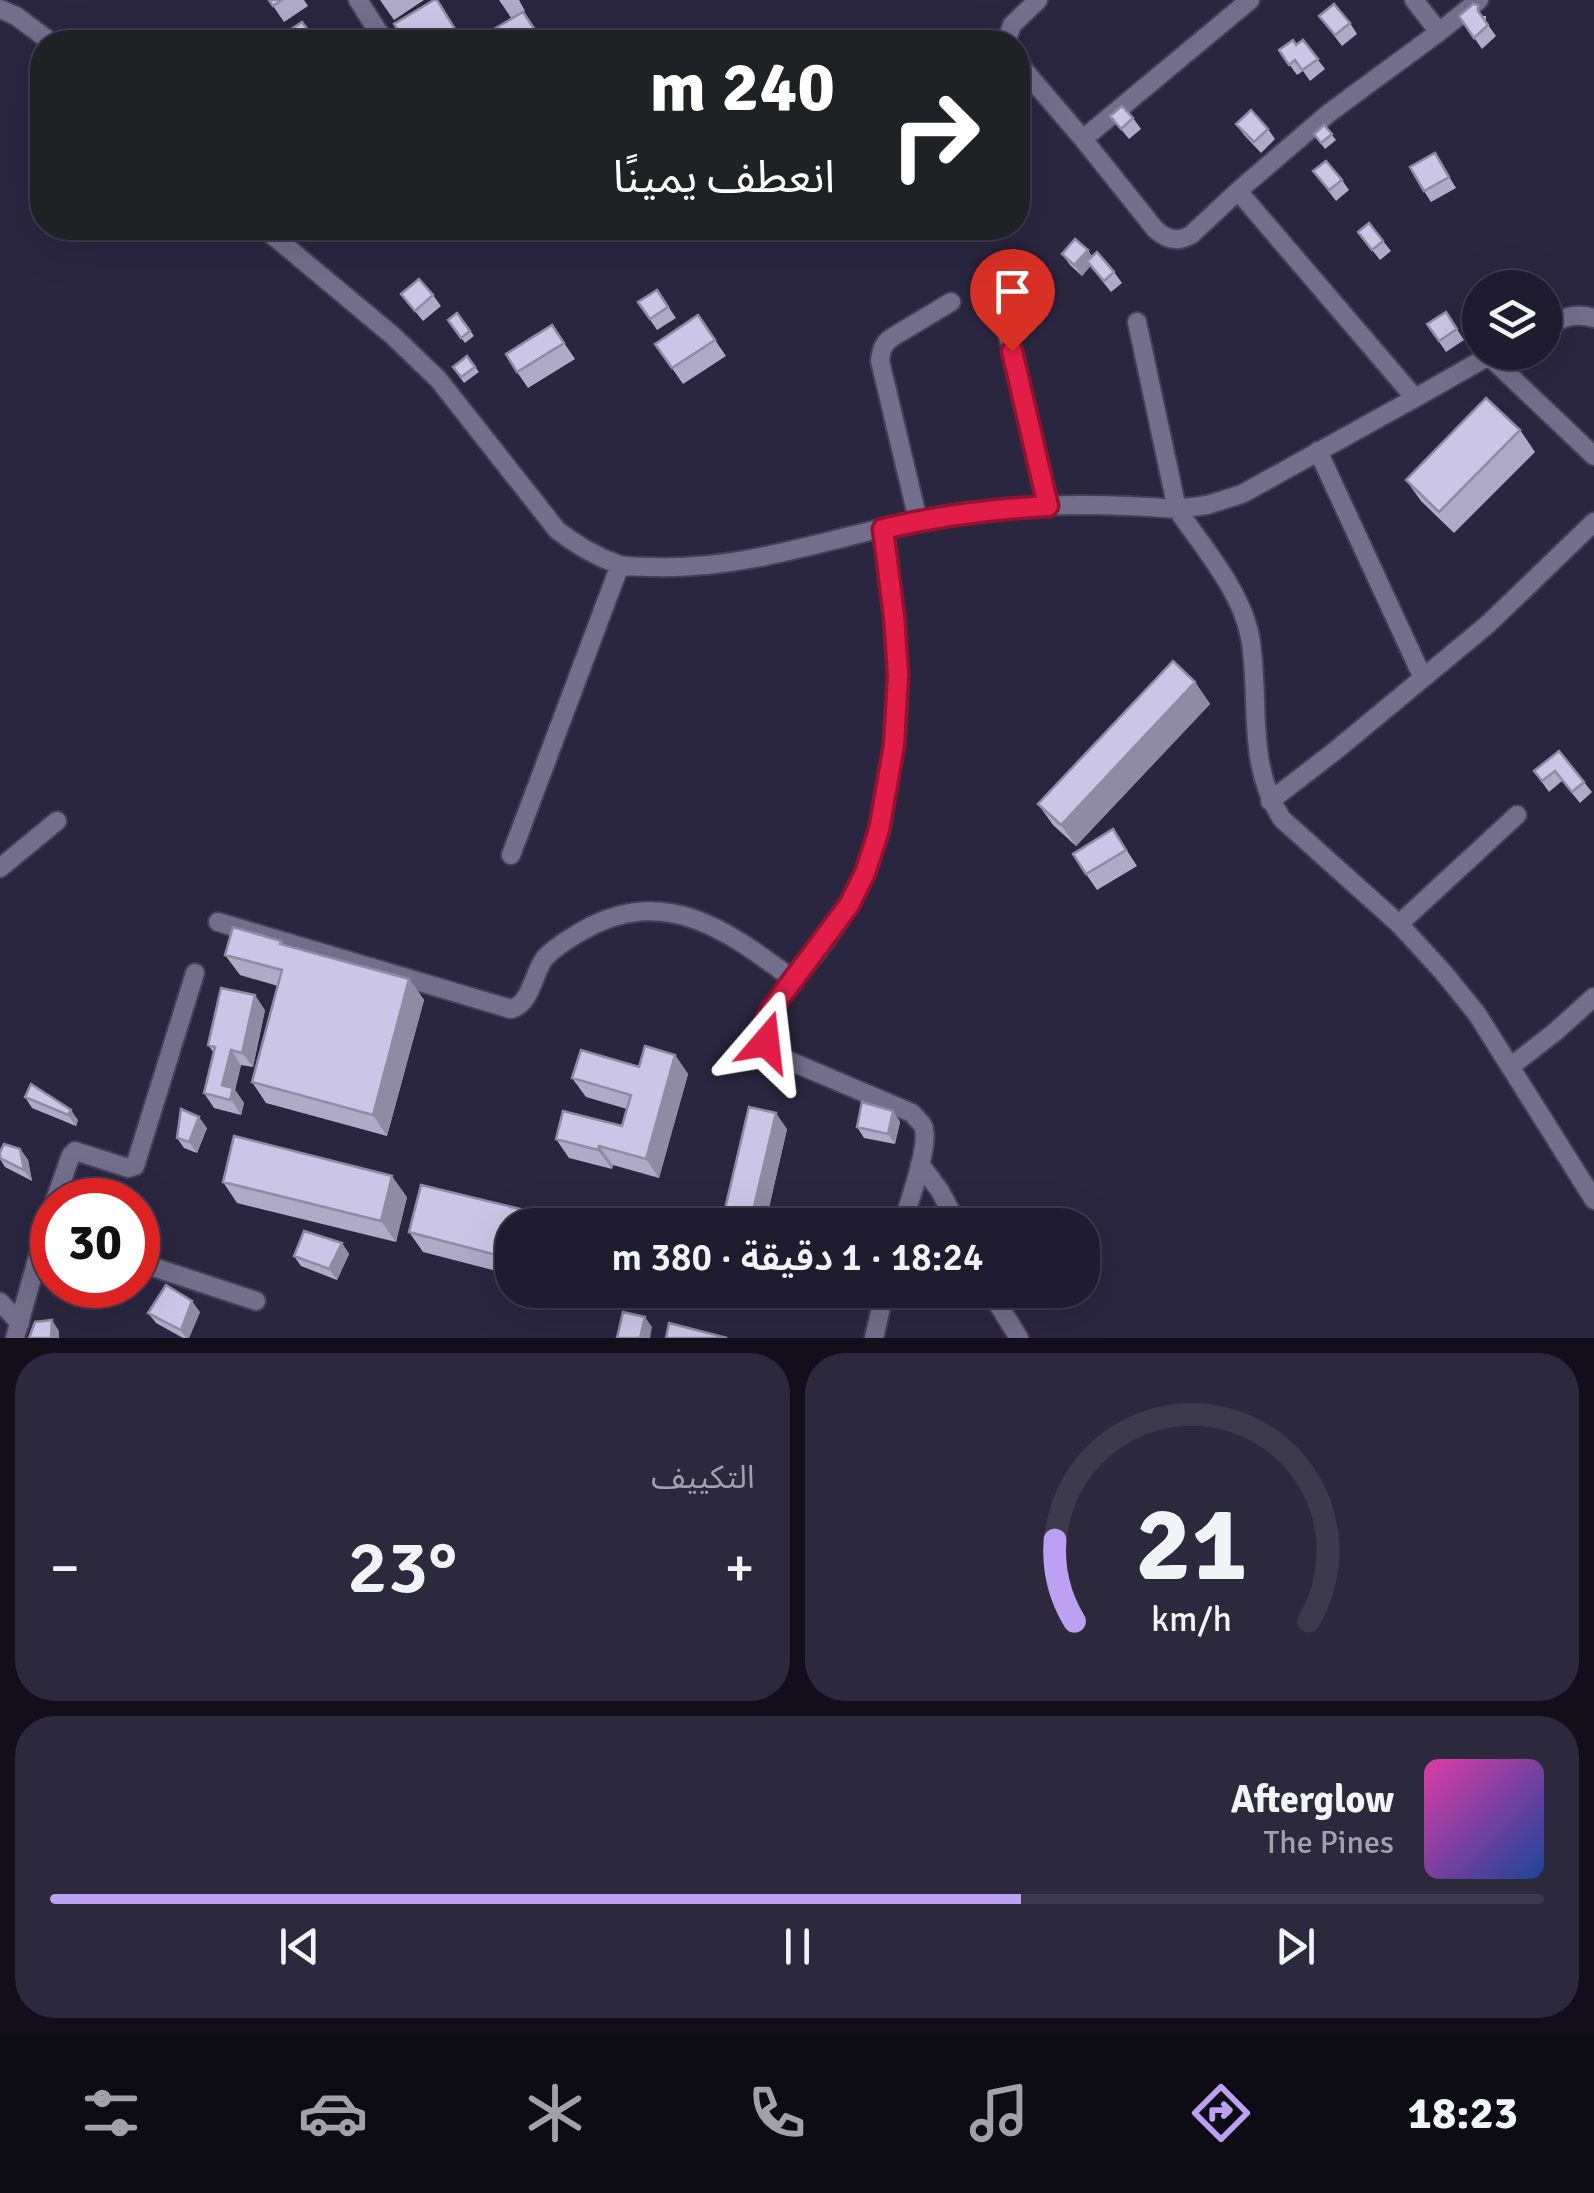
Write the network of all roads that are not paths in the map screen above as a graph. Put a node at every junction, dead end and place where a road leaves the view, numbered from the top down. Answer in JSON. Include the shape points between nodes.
{"nodes":[{"id":1,"x":358,"y":0,"type":"edge"},
{"id":2,"x":1038,"y":0,"type":"edge"},
{"id":3,"x":1250,"y":0,"type":"edge"},
{"id":4,"x":1414,"y":0,"type":"edge"},
{"id":5,"x":1479,"y":0,"type":"edge"},
{"id":6,"x":0,"y":9,"type":"edge"},
{"id":7,"x":35,"y":30,"type":"edge"},
{"id":8,"x":377,"y":30,"type":"edge"},
{"id":9,"x":1010,"y":30,"type":"edge"},
{"id":10,"x":1439,"y":32,"type":"junction"},
{"id":11,"x":1030,"y":77,"type":"edge"},
{"id":12,"x":1083,"y":138,"type":"junction"},
{"id":13,"x":1238,"y":191,"type":"junction"},
{"id":14,"x":278,"y":240,"type":"edge"},
{"id":15,"x":952,"y":302,"type":"dead end"},
{"id":16,"x":1562,"y":318,"type":"edge"},
{"id":17,"x":1594,"y":318,"type":"edge"},
{"id":18,"x":1004,"y":320,"type":"dead end"},
{"id":19,"x":1137,"y":322,"type":"dead end"},
{"id":20,"x":1464,"y":370,"type":"edge"},
{"id":21,"x":1508,"y":370,"type":"edge"},
{"id":22,"x":1415,"y":398,"type":"junction"},
{"id":23,"x":1318,"y":452,"type":"junction"},
{"id":24,"x":1594,"y":456,"type":"edge"},
{"id":25,"x":1048,"y":506,"type":"junction"},
{"id":26,"x":1177,"y":509,"type":"junction"},
{"id":27,"x":918,"y":520,"type":"junction"},
{"id":28,"x":1594,"y":522,"type":"edge"},
{"id":29,"x":883,"y":529,"type":"junction"},
{"id":30,"x":620,"y":565,"type":"junction"},
{"id":31,"x":1423,"y":678,"type":"junction"},
{"id":32,"x":1270,"y":801,"type":"junction"},
{"id":33,"x":1518,"y":815,"type":"dead end"},
{"id":34,"x":57,"y":821,"type":"dead end"},
{"id":35,"x":511,"y":856,"type":"dead end"},
{"id":36,"x":0,"y":868,"type":"edge"},
{"id":37,"x":218,"y":922,"type":"dead end"},
{"id":38,"x":1399,"y":924,"type":"junction"},
{"id":39,"x":195,"y":973,"type":"dead end"},
{"id":40,"x":794,"y":980,"type":"junction"},
{"id":41,"x":1594,"y":997,"type":"edge"},
{"id":42,"x":1510,"y":1067,"type":"junction"},
{"id":43,"x":920,"y":1164,"type":"junction"},
{"id":44,"x":62,"y":1178,"type":"edge"},
{"id":45,"x":1594,"y":1200,"type":"edge"},
{"id":46,"x":907,"y":1208,"type":"edge"},
{"id":47,"x":949,"y":1208,"type":"edge"},
{"id":48,"x":160,"y":1269,"type":"edge"},
{"id":49,"x":30,"y":1289,"type":"edge"},
{"id":50,"x":256,"y":1301,"type":"dead end"},
{"id":51,"x":0,"y":1302,"type":"edge"},
{"id":52,"x":881,"y":1308,"type":"edge"},
{"id":53,"x":1001,"y":1308,"type":"edge"},
{"id":54,"x":17,"y":1330,"type":"edge"},
{"id":55,"x":874,"y":1338,"type":"edge"},
{"id":56,"x":1020,"y":1338,"type":"edge"}],
"edges":[{"from":1,"to":8,"type":"street"},
{"from":2,"to":9,"type":"street"},
{"from":3,"to":12,"type":"street"},
{"from":4,"to":10,"type":"street"},
{"from":5,"to":10,"type":"street"},
{"from":6,"to":7,"type":"street"},
{"from":10,"to":13,"type":"street","via":[[1328,113]]},
{"from":11,"to":12,"type":"street"},
{"from":12,"to":13,"type":"street","via":[[1155,229],[1174,240],[1192,234]]},
{"from":13,"to":22,"type":"street"},
{"from":14,"to":30,"type":"street","via":[[438,378],[557,530]]},
{"from":15,"to":27,"type":"street","via":[[885,343],[880,355]]},
{"from":16,"to":17,"type":"street"},
{"from":18,"to":25,"type":"street"},
{"from":19,"to":26,"type":"street"},
{"from":20,"to":22,"type":"street"},
{"from":21,"to":24,"type":"street"},
{"from":22,"to":23,"type":"street"},
{"from":23,"to":26,"type":"street","via":[[1242,494]]},
{"from":23,"to":31,"type":"street"},
{"from":25,"to":26,"type":"street"},
{"from":25,"to":27,"type":"street"},
{"from":26,"to":32,"type":"street","via":[[1244,615],[1256,740]]},
{"from":27,"to":29,"type":"street"},
{"from":28,"to":31,"type":"street"},
{"from":29,"to":30,"type":"street","via":[[746,559],[678,568]]},
{"from":29,"to":40,"type":"street","via":[[898,675],[888,782],[865,873]]},
{"from":30,"to":35,"type":"street"},
{"from":31,"to":32,"type":"street"},
{"from":32,"to":38,"type":"street","via":[[1300,837]]},
{"from":33,"to":38,"type":"street"},
{"from":34,"to":36,"type":"street"},
{"from":37,"to":40,"type":"street","via":[[512,1009],[523,1002],[545,958],[568,939],[621,914],[652,910],[706,922]]},
{"from":38,"to":42,"type":"street","via":[[1477,1014]]},
{"from":39,"to":44,"type":"street","via":[[135,1166],[75,1152]]},
{"from":40,"to":43,"type":"street","via":[[765,1022],[771,1049],[912,1114],[925,1133]]},
{"from":41,"to":42,"type":"street"},
{"from":42,"to":45,"type":"street"},
{"from":43,"to":46,"type":"street"},
{"from":43,"to":47,"type":"street"},
{"from":48,"to":50,"type":"street"},
{"from":49,"to":54,"type":"street"},
{"from":51,"to":54,"type":"street"},
{"from":52,"to":55,"type":"street"},
{"from":53,"to":56,"type":"street"}]}
